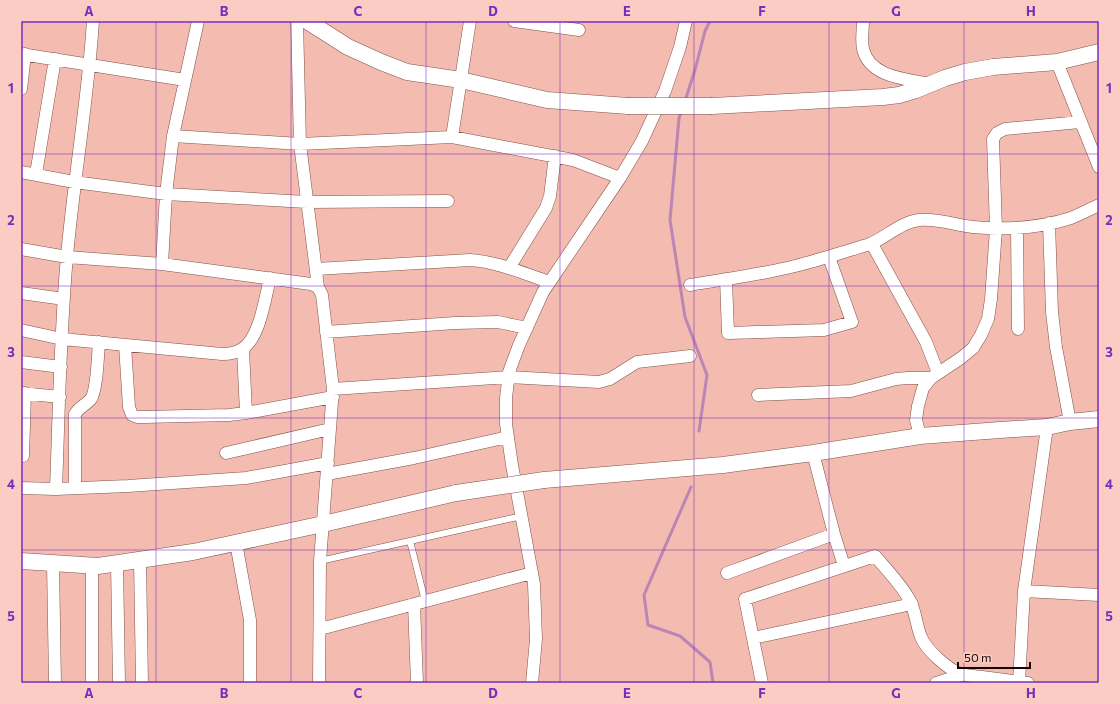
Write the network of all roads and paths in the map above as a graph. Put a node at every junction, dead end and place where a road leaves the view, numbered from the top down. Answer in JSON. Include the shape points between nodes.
{"nodes":[{"id":1,"x":93,"y":21,"type":"edge"},
{"id":2,"x":198,"y":21,"type":"edge"},
{"id":3,"x":297,"y":21,"type":"edge"},
{"id":4,"x":308,"y":21,"type":"edge"},
{"id":5,"x":470,"y":21,"type":"edge"},
{"id":6,"x":514,"y":21,"type":"edge"},
{"id":7,"x":686,"y":21,"type":"edge"},
{"id":8,"x":863,"y":21,"type":"edge"},
{"id":9,"x":579,"y":30,"type":"dead end"},
{"id":10,"x":1099,"y":52,"type":"edge"},
{"id":11,"x":23,"y":54,"type":"edge"},
{"id":12,"x":56,"y":59,"type":"junction"},
{"id":13,"x":1057,"y":62,"type":"junction"},
{"id":14,"x":90,"y":65,"type":"junction"},
{"id":15,"x":185,"y":80,"type":"junction"},
{"id":16,"x":461,"y":80,"type":"junction"},
{"id":17,"x":931,"y":84,"type":"junction"},
{"id":18,"x":21,"y":89,"type":"edge"},
{"id":19,"x":1080,"y":122,"type":"junction"},
{"id":20,"x":173,"y":136,"type":"junction"},
{"id":21,"x":452,"y":136,"type":"junction"},
{"id":22,"x":300,"y":144,"type":"junction"},
{"id":23,"x":555,"y":156,"type":"junction"},
{"id":24,"x":1099,"y":167,"type":"edge"},
{"id":25,"x":21,"y":172,"type":"edge"},
{"id":26,"x":36,"y":174,"type":"junction"},
{"id":27,"x":620,"y":178,"type":"junction"},
{"id":28,"x":74,"y":182,"type":"junction"},
{"id":29,"x":166,"y":194,"type":"junction"},
{"id":30,"x":448,"y":201,"type":"dead end"},
{"id":31,"x":308,"y":202,"type":"junction"},
{"id":32,"x":1099,"y":205,"type":"edge"},
{"id":33,"x":1049,"y":223,"type":"junction"},
{"id":34,"x":996,"y":228,"type":"junction"},
{"id":35,"x":1017,"y":228,"type":"junction"},
{"id":36,"x":872,"y":244,"type":"junction"},
{"id":37,"x":21,"y":249,"type":"edge"},
{"id":38,"x":67,"y":257,"type":"junction"},
{"id":39,"x":829,"y":257,"type":"junction"},
{"id":40,"x":162,"y":264,"type":"junction"},
{"id":41,"x":509,"y":268,"type":"junction"},
{"id":42,"x":316,"y":269,"type":"junction"},
{"id":43,"x":270,"y":278,"type":"junction"},
{"id":44,"x":726,"y":279,"type":"junction"},
{"id":45,"x":550,"y":282,"type":"junction"},
{"id":46,"x":690,"y":285,"type":"dead end"},
{"id":47,"x":318,"y":287,"type":"junction"},
{"id":48,"x":21,"y":293,"type":"edge"},
{"id":49,"x":64,"y":299,"type":"junction"},
{"id":50,"x":527,"y":328,"type":"junction"},
{"id":51,"x":1018,"y":328,"type":"dead end"},
{"id":52,"x":21,"y":330,"type":"edge"},
{"id":53,"x":326,"y":332,"type":"junction"},
{"id":54,"x":62,"y":339,"type":"junction"},
{"id":55,"x":99,"y":342,"type":"junction"},
{"id":56,"x":125,"y":345,"type":"junction"},
{"id":57,"x":243,"y":349,"type":"junction"},
{"id":58,"x":690,"y":356,"type":"dead end"},
{"id":59,"x":21,"y":362,"type":"edge"},
{"id":60,"x":61,"y":367,"type":"junction"},
{"id":61,"x":934,"y":376,"type":"junction"},
{"id":62,"x":508,"y":377,"type":"junction"},
{"id":63,"x":23,"y":393,"type":"edge"},
{"id":64,"x":333,"y":393,"type":"junction"},
{"id":65,"x":758,"y":395,"type":"dead end"},
{"id":66,"x":60,"y":397,"type":"junction"},
{"id":67,"x":246,"y":413,"type":"junction"},
{"id":68,"x":1099,"y":419,"type":"edge"},
{"id":69,"x":1070,"y":422,"type":"junction"},
{"id":70,"x":1047,"y":427,"type":"junction"},
{"id":71,"x":330,"y":429,"type":"junction"},
{"id":72,"x":920,"y":436,"type":"junction"},
{"id":73,"x":508,"y":437,"type":"junction"},
{"id":74,"x":226,"y":453,"type":"dead end"},
{"id":75,"x":813,"y":453,"type":"junction"},
{"id":76,"x":23,"y":456,"type":"dead end"},
{"id":77,"x":327,"y":468,"type":"junction"},
{"id":78,"x":21,"y":488,"type":"edge"},
{"id":79,"x":75,"y":488,"type":"junction"},
{"id":80,"x":56,"y":489,"type":"junction"},
{"id":81,"x":522,"y":516,"type":"junction"},
{"id":82,"x":324,"y":524,"type":"junction"},
{"id":83,"x":834,"y":534,"type":"junction"},
{"id":84,"x":410,"y":541,"type":"junction"},
{"id":85,"x":236,"y":543,"type":"junction"},
{"id":86,"x":140,"y":560,"type":"junction"},
{"id":87,"x":21,"y":561,"type":"edge"},
{"id":88,"x":320,"y":561,"type":"junction"},
{"id":89,"x":53,"y":563,"type":"junction"},
{"id":90,"x":117,"y":563,"type":"junction"},
{"id":91,"x":92,"y":565,"type":"junction"},
{"id":92,"x":844,"y":566,"type":"junction"},
{"id":93,"x":532,"y":573,"type":"junction"},
{"id":94,"x":728,"y":573,"type":"dead end"},
{"id":95,"x":1024,"y":591,"type":"junction"},
{"id":96,"x":1099,"y":595,"type":"edge"},
{"id":97,"x":420,"y":602,"type":"junction"},
{"id":98,"x":912,"y":604,"type":"junction"},
{"id":99,"x":320,"y":629,"type":"junction"},
{"id":100,"x":753,"y":638,"type":"junction"},
{"id":101,"x":962,"y":675,"type":"junction"},
{"id":102,"x":55,"y":683,"type":"edge"},
{"id":103,"x":92,"y":683,"type":"edge"},
{"id":104,"x":119,"y":683,"type":"edge"},
{"id":105,"x":142,"y":683,"type":"edge"},
{"id":106,"x":250,"y":683,"type":"edge"},
{"id":107,"x":319,"y":683,"type":"edge"},
{"id":108,"x":417,"y":683,"type":"edge"},
{"id":109,"x":532,"y":683,"type":"edge"},
{"id":110,"x":762,"y":683,"type":"edge"},
{"id":111,"x":936,"y":683,"type":"edge"},
{"id":112,"x":1022,"y":683,"type":"edge"}],
"edges":[{"from":1,"to":14,"type":"street"},
{"from":2,"to":15,"type":"street"},
{"from":3,"to":22,"type":"street"},
{"from":4,"to":16,"type":"street","via":[[348,47],[381,62],[407,72]]},
{"from":5,"to":16,"type":"street"},
{"from":6,"to":9,"type":"street"},
{"from":7,"to":27,"type":"street","via":[[680,48],[665,91],[642,140]]},
{"from":8,"to":17,"type":"street","via":[[863,48],[867,59],[875,68],[890,76]]},
{"from":10,"to":13,"type":"street"},
{"from":11,"to":12,"type":"street"},
{"from":11,"to":18,"type":"street"},
{"from":12,"to":14,"type":"street"},
{"from":12,"to":26,"type":"street"},
{"from":13,"to":17,"type":"street","via":[[993,66],[965,72]]},
{"from":13,"to":19,"type":"street"},
{"from":14,"to":15,"type":"street"},
{"from":14,"to":28,"type":"street"},
{"from":15,"to":20,"type":"street"},
{"from":16,"to":17,"type":"street","bridge":true,"via":[[547,100],[628,106],[712,106],[883,97],[910,92]]},
{"from":16,"to":21,"type":"street"},
{"from":19,"to":24,"type":"street"},
{"from":19,"to":34,"type":"street","via":[[1005,129],[997,133],[993,139]]},
{"from":20,"to":22,"type":"street"},
{"from":20,"to":29,"type":"street"},
{"from":21,"to":22,"type":"street"},
{"from":21,"to":23,"type":"street"},
{"from":22,"to":31,"type":"street"},
{"from":23,"to":27,"type":"street"},
{"from":23,"to":41,"type":"street","via":[[546,208]]},
{"from":25,"to":26,"type":"street"},
{"from":26,"to":28,"type":"street"},
{"from":27,"to":45,"type":"street"},
{"from":28,"to":29,"type":"street"},
{"from":28,"to":38,"type":"street"},
{"from":29,"to":31,"type":"street"},
{"from":29,"to":40,"type":"street"},
{"from":30,"to":31,"type":"street"},
{"from":31,"to":42,"type":"street"},
{"from":32,"to":33,"type":"street","via":[[1072,218]]},
{"from":33,"to":35,"type":"street"},
{"from":33,"to":69,"type":"street","via":[[1052,312]]},
{"from":34,"to":35,"type":"street"},
{"from":34,"to":36,"type":"street","via":[[939,220],[918,220],[906,224]]},
{"from":34,"to":61,"type":"street","via":[[991,299],[982,335],[973,348]]},
{"from":35,"to":51,"type":"street"},
{"from":36,"to":39,"type":"street"},
{"from":36,"to":61,"type":"street","via":[[926,342]]},
{"from":37,"to":38,"type":"street"},
{"from":38,"to":40,"type":"street"},
{"from":38,"to":49,"type":"street"},
{"from":39,"to":44,"type":"street"},
{"from":39,"to":44,"type":"street","via":[[852,322],[824,330],[728,333]]},
{"from":40,"to":43,"type":"street"},
{"from":41,"to":42,"type":"street","via":[[470,260]]},
{"from":41,"to":45,"type":"street"},
{"from":42,"to":47,"type":"street"},
{"from":43,"to":47,"type":"street"},
{"from":43,"to":57,"type":"street","via":[[258,327]]},
{"from":44,"to":46,"type":"street"},
{"from":45,"to":50,"type":"street"},
{"from":47,"to":53,"type":"street","via":[[322,295]]},
{"from":48,"to":49,"type":"street"},
{"from":49,"to":54,"type":"street"},
{"from":50,"to":53,"type":"street","via":[[498,322]]},
{"from":50,"to":62,"type":"street"},
{"from":52,"to":54,"type":"street"},
{"from":53,"to":64,"type":"street"},
{"from":54,"to":55,"type":"street"},
{"from":54,"to":60,"type":"street"},
{"from":55,"to":56,"type":"street"},
{"from":55,"to":79,"type":"street","via":[[93,396],[75,414]]},
{"from":56,"to":57,"type":"street","via":[[222,354]]},
{"from":56,"to":67,"type":"street","via":[[129,407],[132,415],[156,417]]},
{"from":57,"to":67,"type":"street"},
{"from":58,"to":62,"type":"street","via":[[637,362],[610,379],[599,382]]},
{"from":59,"to":60,"type":"street"},
{"from":60,"to":66,"type":"street"},
{"from":61,"to":65,"type":"street","via":[[896,379],[851,391]]},
{"from":61,"to":72,"type":"street","via":[[923,388],[918,406],[916,420]]},
{"from":62,"to":64,"type":"street"},
{"from":62,"to":73,"type":"street"},
{"from":63,"to":66,"type":"street"},
{"from":63,"to":76,"type":"street"},
{"from":64,"to":67,"type":"street"},
{"from":64,"to":71,"type":"street"},
{"from":66,"to":80,"type":"street"},
{"from":68,"to":69,"type":"street"},
{"from":69,"to":70,"type":"street"},
{"from":70,"to":72,"type":"street"},
{"from":70,"to":95,"type":"street"},
{"from":71,"to":74,"type":"street"},
{"from":71,"to":77,"type":"street"},
{"from":72,"to":75,"type":"street"},
{"from":73,"to":77,"type":"street","via":[[414,458]]},
{"from":73,"to":81,"type":"street"},
{"from":75,"to":82,"type":"street","bridge":true,"via":[[544,480],[456,494]]},
{"from":75,"to":83,"type":"street"},
{"from":77,"to":79,"type":"street","via":[[246,478]]},
{"from":77,"to":82,"type":"street"},
{"from":78,"to":80,"type":"street"},
{"from":79,"to":80,"type":"street"},
{"from":81,"to":84,"type":"lane"},
{"from":81,"to":93,"type":"street"},
{"from":82,"to":85,"type":"street"},
{"from":82,"to":88,"type":"street"},
{"from":83,"to":92,"type":"street"},
{"from":83,"to":94,"type":"street"},
{"from":84,"to":88,"type":"lane"},
{"from":84,"to":97,"type":"lane"},
{"from":85,"to":86,"type":"street"},
{"from":85,"to":106,"type":"street","via":[[250,620]]},
{"from":86,"to":90,"type":"street"},
{"from":86,"to":105,"type":"street"},
{"from":87,"to":89,"type":"street"},
{"from":88,"to":99,"type":"street"},
{"from":89,"to":91,"type":"street"},
{"from":89,"to":102,"type":"street"},
{"from":90,"to":91,"type":"street"},
{"from":90,"to":104,"type":"street"},
{"from":91,"to":103,"type":"street"},
{"from":92,"to":98,"type":"street","via":[[875,556],[902,587]]},
{"from":92,"to":100,"type":"street","via":[[745,599]]},
{"from":93,"to":97,"type":"street"},
{"from":93,"to":109,"type":"street","via":[[536,639]]},
{"from":95,"to":96,"type":"street"},
{"from":95,"to":112,"type":"street"},
{"from":97,"to":99,"type":"street"},
{"from":97,"to":108,"type":"street"},
{"from":98,"to":100,"type":"street"},
{"from":98,"to":101,"type":"street","via":[[924,643],[947,666]]},
{"from":99,"to":107,"type":"street"},
{"from":100,"to":110,"type":"street"},
{"from":101,"to":111,"type":"street"},
{"from":101,"to":112,"type":"street"}]}
